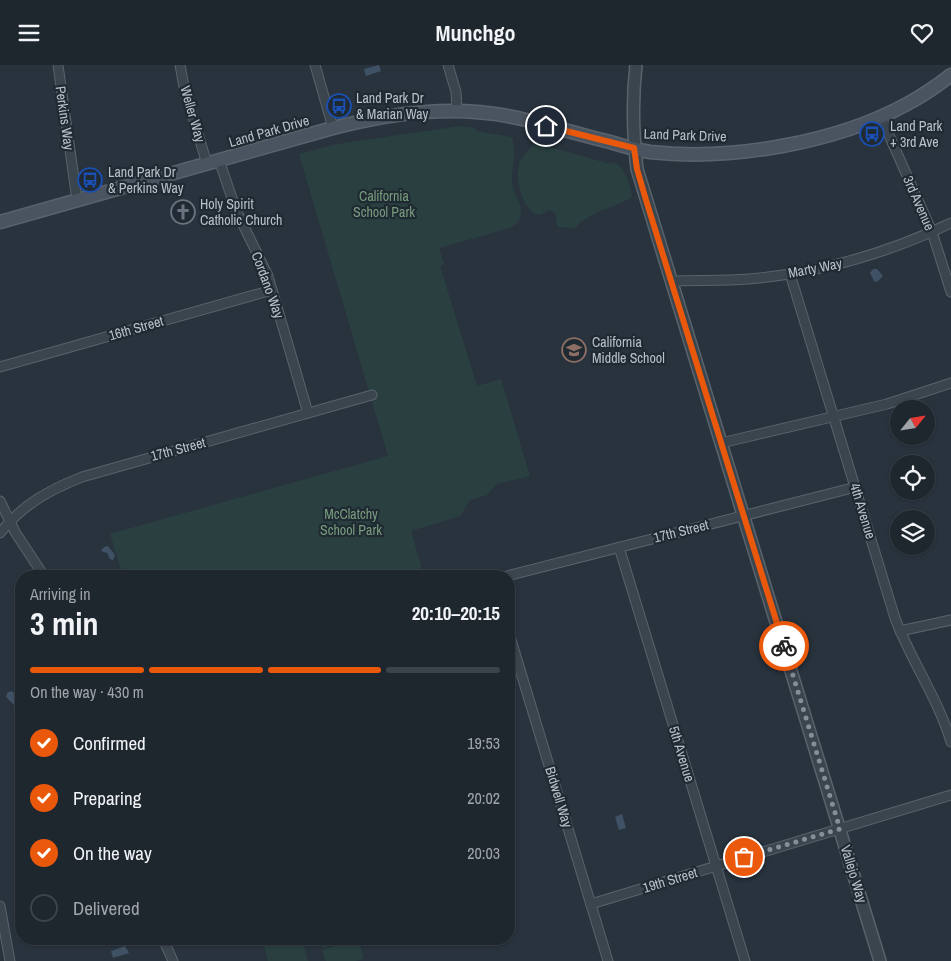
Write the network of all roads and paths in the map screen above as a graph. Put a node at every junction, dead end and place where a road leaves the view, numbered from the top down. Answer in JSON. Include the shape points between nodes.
{"nodes":[{"id":1,"x":58,"y":65,"type":"edge"},
{"id":2,"x":180,"y":65,"type":"edge"},
{"id":3,"x":315,"y":65,"type":"edge"},
{"id":4,"x":448,"y":65,"type":"edge"},
{"id":5,"x":636,"y":65,"type":"edge"},
{"id":6,"x":951,"y":75,"type":"edge"},
{"id":7,"x":457,"y":110,"type":"junction"},
{"id":8,"x":880,"y":117,"type":"junction"},
{"id":9,"x":333,"y":129,"type":"junction"},
{"id":10,"x":634,"y":148,"type":"junction"},
{"id":11,"x":213,"y":162,"type":"junction"},
{"id":12,"x":77,"y":200,"type":"junction"},
{"id":13,"x":0,"y":222,"type":"edge"},
{"id":14,"x":951,"y":223,"type":"edge"},
{"id":15,"x":932,"y":232,"type":"junction"},
{"id":16,"x":790,"y":274,"type":"junction"},
{"id":17,"x":672,"y":281,"type":"junction"},
{"id":18,"x":272,"y":290,"type":"junction"},
{"id":19,"x":951,"y":292,"type":"edge"},
{"id":20,"x":0,"y":367,"type":"edge"},
{"id":21,"x":951,"y":383,"type":"edge"},
{"id":22,"x":372,"y":395,"type":"dead end"},
{"id":23,"x":308,"y":413,"type":"junction"},
{"id":24,"x":834,"y":416,"type":"junction"},
{"id":25,"x":721,"y":443,"type":"junction"},
{"id":26,"x":856,"y":487,"type":"junction"},
{"id":27,"x":0,"y":501,"type":"edge"},
{"id":28,"x":744,"y":515,"type":"junction"},
{"id":29,"x":10,"y":522,"type":"junction"},
{"id":30,"x":0,"y":533,"type":"edge"},
{"id":31,"x":619,"y":547,"type":"junction"},
{"id":32,"x":40,"y":570,"type":"edge"},
{"id":33,"x":515,"y":574,"type":"edge"},
{"id":34,"x":951,"y":620,"type":"edge"},
{"id":35,"x":900,"y":631,"type":"junction"},
{"id":36,"x":515,"y":653,"type":"edge"},
{"id":37,"x":951,"y":741,"type":"edge"},
{"id":38,"x":951,"y":795,"type":"edge"},
{"id":39,"x":840,"y":829,"type":"junction"},
{"id":40,"x":716,"y":866,"type":"junction"},
{"id":41,"x":591,"y":904,"type":"junction"},
{"id":42,"x":0,"y":906,"type":"edge"},
{"id":43,"x":166,"y":945,"type":"edge"},
{"id":44,"x":10,"y":961,"type":"edge"},
{"id":45,"x":173,"y":961,"type":"edge"},
{"id":46,"x":608,"y":961,"type":"edge"},
{"id":47,"x":745,"y":961,"type":"edge"},
{"id":48,"x":880,"y":961,"type":"edge"}],
"edges":[{"from":1,"to":12,"type":"street","name":"Perkins Way"},
{"from":2,"to":11,"type":"street","name":"Weller Way","via":[[184,87]]},
{"from":3,"to":9,"type":"street"},
{"from":4,"to":7,"type":"street","via":[[456,91]]},
{"from":5,"to":10,"type":"street","name":"Vallejo Way"},
{"from":6,"to":8,"type":"main road","name":"Land Park Drive","via":[[912,101]]},
{"from":7,"to":9,"type":"main road","name":"Land Park Drive","via":[[404,113]]},
{"from":7,"to":10,"type":"main road","name":"Land Park Drive","via":[[495,113]]},
{"from":8,"to":10,"type":"main road","name":"Land Park Drive","via":[[817,138],[754,150],[696,154]]},
{"from":8,"to":15,"type":"street","name":"3rd Avenue"},
{"from":9,"to":11,"type":"main road","name":"Land Park Drive"},
{"from":10,"to":17,"type":"street","name":"Vallejo Way","via":[[637,169]]},
{"from":11,"to":12,"type":"main road","name":"Land Park Drive"},
{"from":11,"to":18,"type":"street","name":"Cordano Way"},
{"from":12,"to":13,"type":"main road","name":"Land Park Drive"},
{"from":14,"to":15,"type":"street","name":"Marty Way"},
{"from":15,"to":16,"type":"street","name":"Marty Way","via":[[853,260]]},
{"from":15,"to":19,"type":"street","name":"3rd Avenue"},
{"from":16,"to":17,"type":"street","name":"Marty Way","via":[[750,279]]},
{"from":16,"to":24,"type":"street","name":"4th Avenue"},
{"from":17,"to":25,"type":"street","name":"Vallejo Way"},
{"from":18,"to":20,"type":"street","name":"16th Street"},
{"from":18,"to":23,"type":"street","name":"Cordano Way"},
{"from":21,"to":24,"type":"street","via":[[887,404]]},
{"from":22,"to":23,"type":"street","name":"17th Street"},
{"from":23,"to":29,"type":"street","name":"17th Street","via":[[82,477],[45,493]]},
{"from":24,"to":25,"type":"street"},
{"from":24,"to":26,"type":"street","name":"4th Avenue"},
{"from":25,"to":28,"type":"street","name":"Vallejo Way"},
{"from":26,"to":28,"type":"street","name":"17th Street"},
{"from":26,"to":35,"type":"street","name":"4th Avenue"},
{"from":27,"to":29,"type":"street"},
{"from":28,"to":31,"type":"street","name":"17th Street"},
{"from":28,"to":39,"type":"street","name":"Vallejo Way"},
{"from":29,"to":30,"type":"street","name":"17th Street"},
{"from":29,"to":32,"type":"street"},
{"from":31,"to":33,"type":"street","name":"17th Street"},
{"from":31,"to":40,"type":"street","name":"5th Avenue"},
{"from":34,"to":35,"type":"street"},
{"from":35,"to":37,"type":"street","name":"4th Avenue","via":[[941,711]]},
{"from":36,"to":41,"type":"street","name":"Bidwell Way"},
{"from":38,"to":39,"type":"street","name":"19th Street"},
{"from":39,"to":40,"type":"street","name":"19th Street"},
{"from":39,"to":48,"type":"street","name":"Vallejo Way"},
{"from":40,"to":41,"type":"street","name":"19th Street"},
{"from":40,"to":47,"type":"street","name":"5th Avenue"},
{"from":41,"to":46,"type":"street","name":"Bidwell Way"},
{"from":42,"to":44,"type":"street"},
{"from":43,"to":45,"type":"street"}]}
